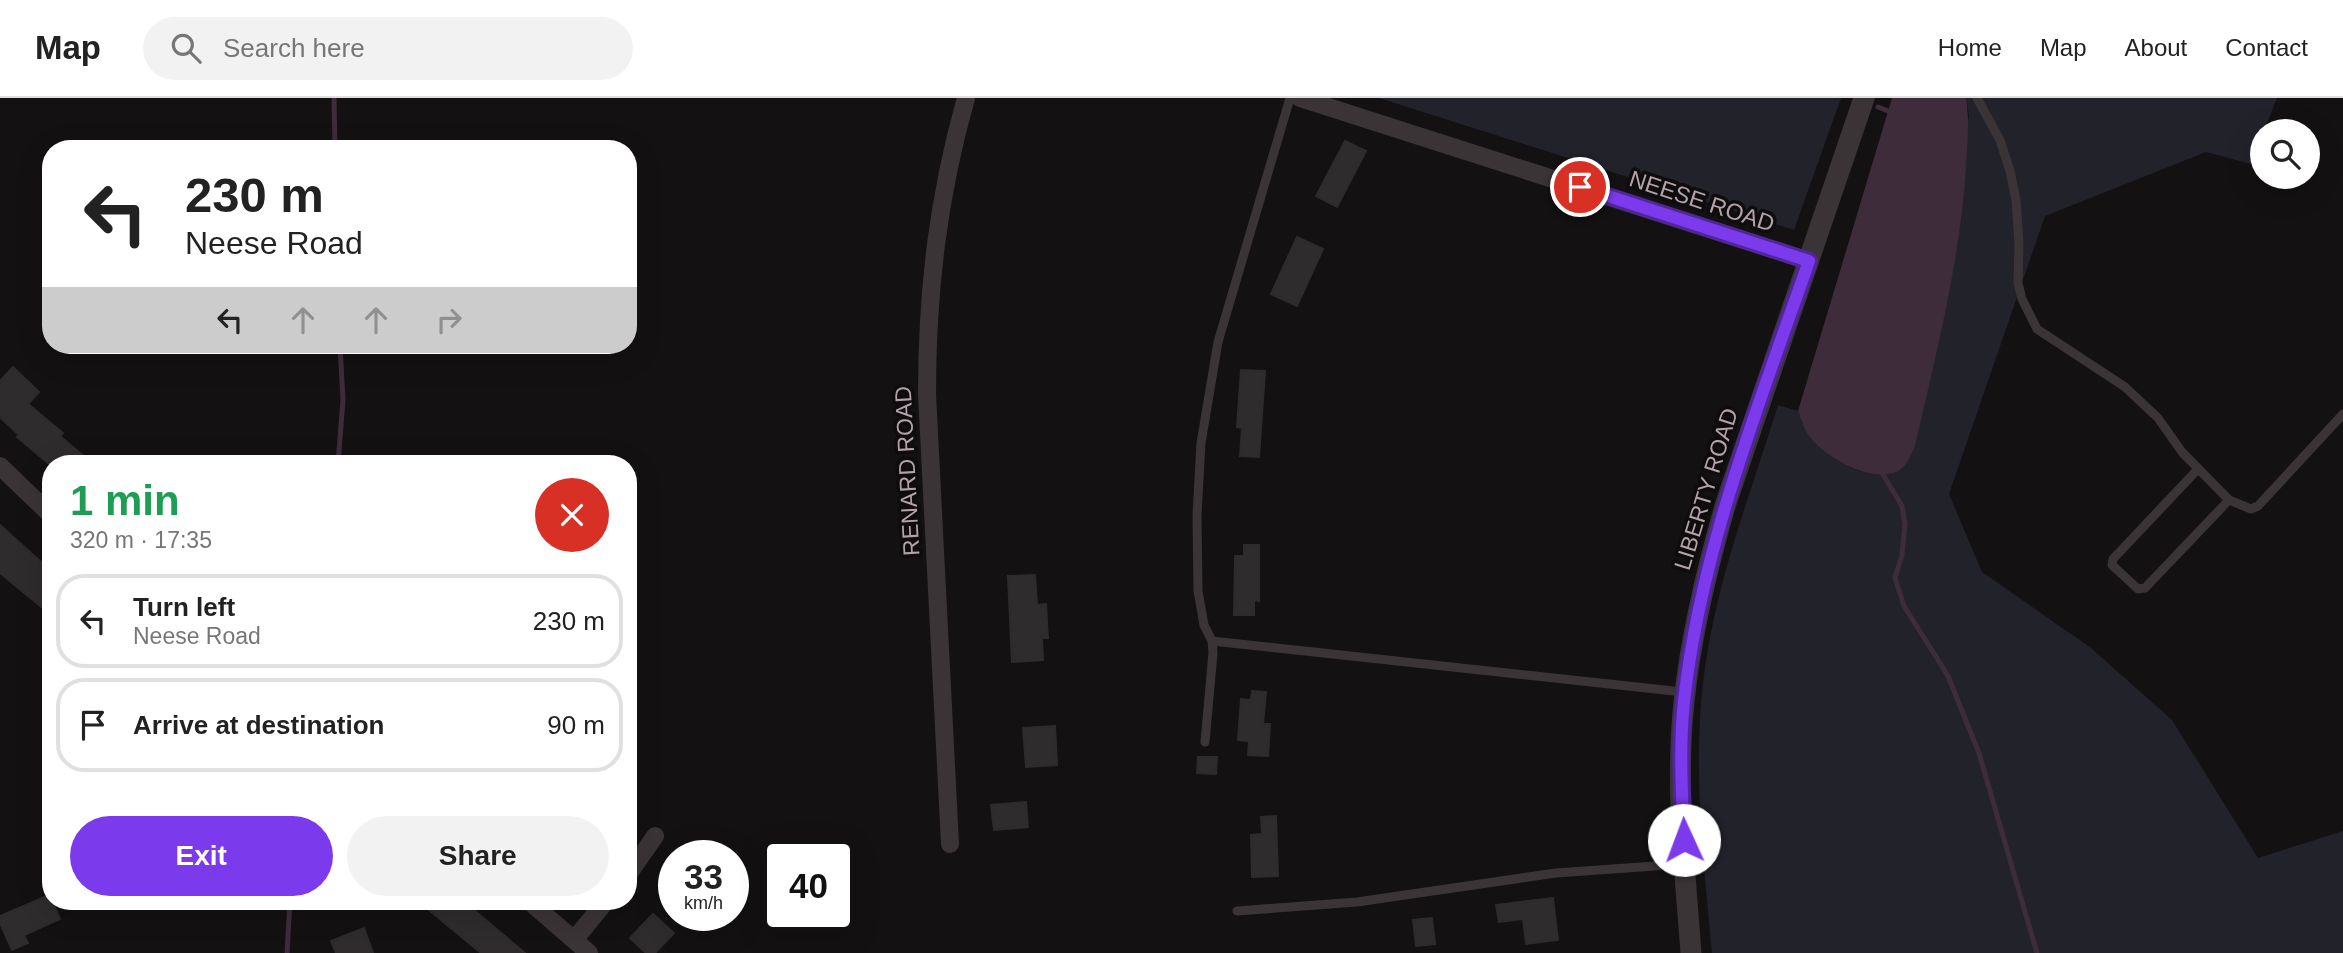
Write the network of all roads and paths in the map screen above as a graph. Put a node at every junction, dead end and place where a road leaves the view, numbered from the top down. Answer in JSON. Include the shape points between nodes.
{"nodes":[{"id":1,"x":966,"y":98,"type":"edge"},
{"id":2,"x":1290,"y":98,"type":"edge"},
{"id":3,"x":1300,"y":98,"type":"edge"},
{"id":4,"x":1864,"y":98,"type":"edge"},
{"id":5,"x":1977,"y":98,"type":"edge"},
{"id":6,"x":1809,"y":261,"type":"junction"},
{"id":7,"x":2343,"y":414,"type":"edge"},
{"id":8,"x":0,"y":467,"type":"edge"},
{"id":9,"x":2197,"y":469,"type":"junction"},
{"id":10,"x":2228,"y":500,"type":"junction"},
{"id":11,"x":42,"y":507,"type":"edge"},
{"id":12,"x":1212,"y":641,"type":"junction"},
{"id":13,"x":1685,"y":692,"type":"junction"},
{"id":14,"x":1205,"y":742,"type":"dead end"},
{"id":15,"x":655,"y":836,"type":"dead end"},
{"id":16,"x":950,"y":844,"type":"dead end"},
{"id":17,"x":637,"y":862,"type":"edge"},
{"id":18,"x":1684,"y":863,"type":"junction"},
{"id":19,"x":539,"y":910,"type":"edge"},
{"id":20,"x":599,"y":910,"type":"edge"},
{"id":21,"x":1237,"y":911,"type":"dead end"},
{"id":22,"x":574,"y":940,"type":"junction"},
{"id":23,"x":589,"y":953,"type":"edge"},
{"id":24,"x":1691,"y":953,"type":"edge"}],
"edges":[{"from":1,"to":16,"type":"street","name":"RENARD ROAD","via":[[937,227],[927,338]]},
{"from":2,"to":12,"type":"lane","via":[[1218,342],[1201,443],[1198,591]]},
{"from":3,"to":6,"type":"street","name":"NEESE ROAD"},
{"from":4,"to":6,"type":"street","name":"LIBERTY ROAD"},
{"from":5,"to":9,"type":"lane","via":[[2000,140],[2010,171],[2016,201],[2018,283],[2037,329],[2125,387],[2158,418]]},
{"from":6,"to":13,"type":"street","name":"LIBERTY ROAD","via":[[1708,565]]},
{"from":7,"to":10,"type":"lane","via":[[2258,506],[2251,509]]},
{"from":8,"to":11,"type":"street"},
{"from":9,"to":10,"type":"lane"},
{"from":9,"to":10,"type":"lane","via":[[2112,565],[2138,589],[2145,588]]},
{"from":12,"to":13,"type":"lane"},
{"from":12,"to":14,"type":"lane"},
{"from":13,"to":18,"type":"street","name":"LIBERTY ROAD","via":[[1681,769]]},
{"from":15,"to":17,"type":"street"},
{"from":18,"to":21,"type":"lane","via":[[1556,873],[1357,902]]},
{"from":18,"to":24,"type":"street","name":"LIBERTY ROAD"},
{"from":19,"to":22,"type":"street"},
{"from":20,"to":22,"type":"street"},
{"from":22,"to":23,"type":"street"}]}
